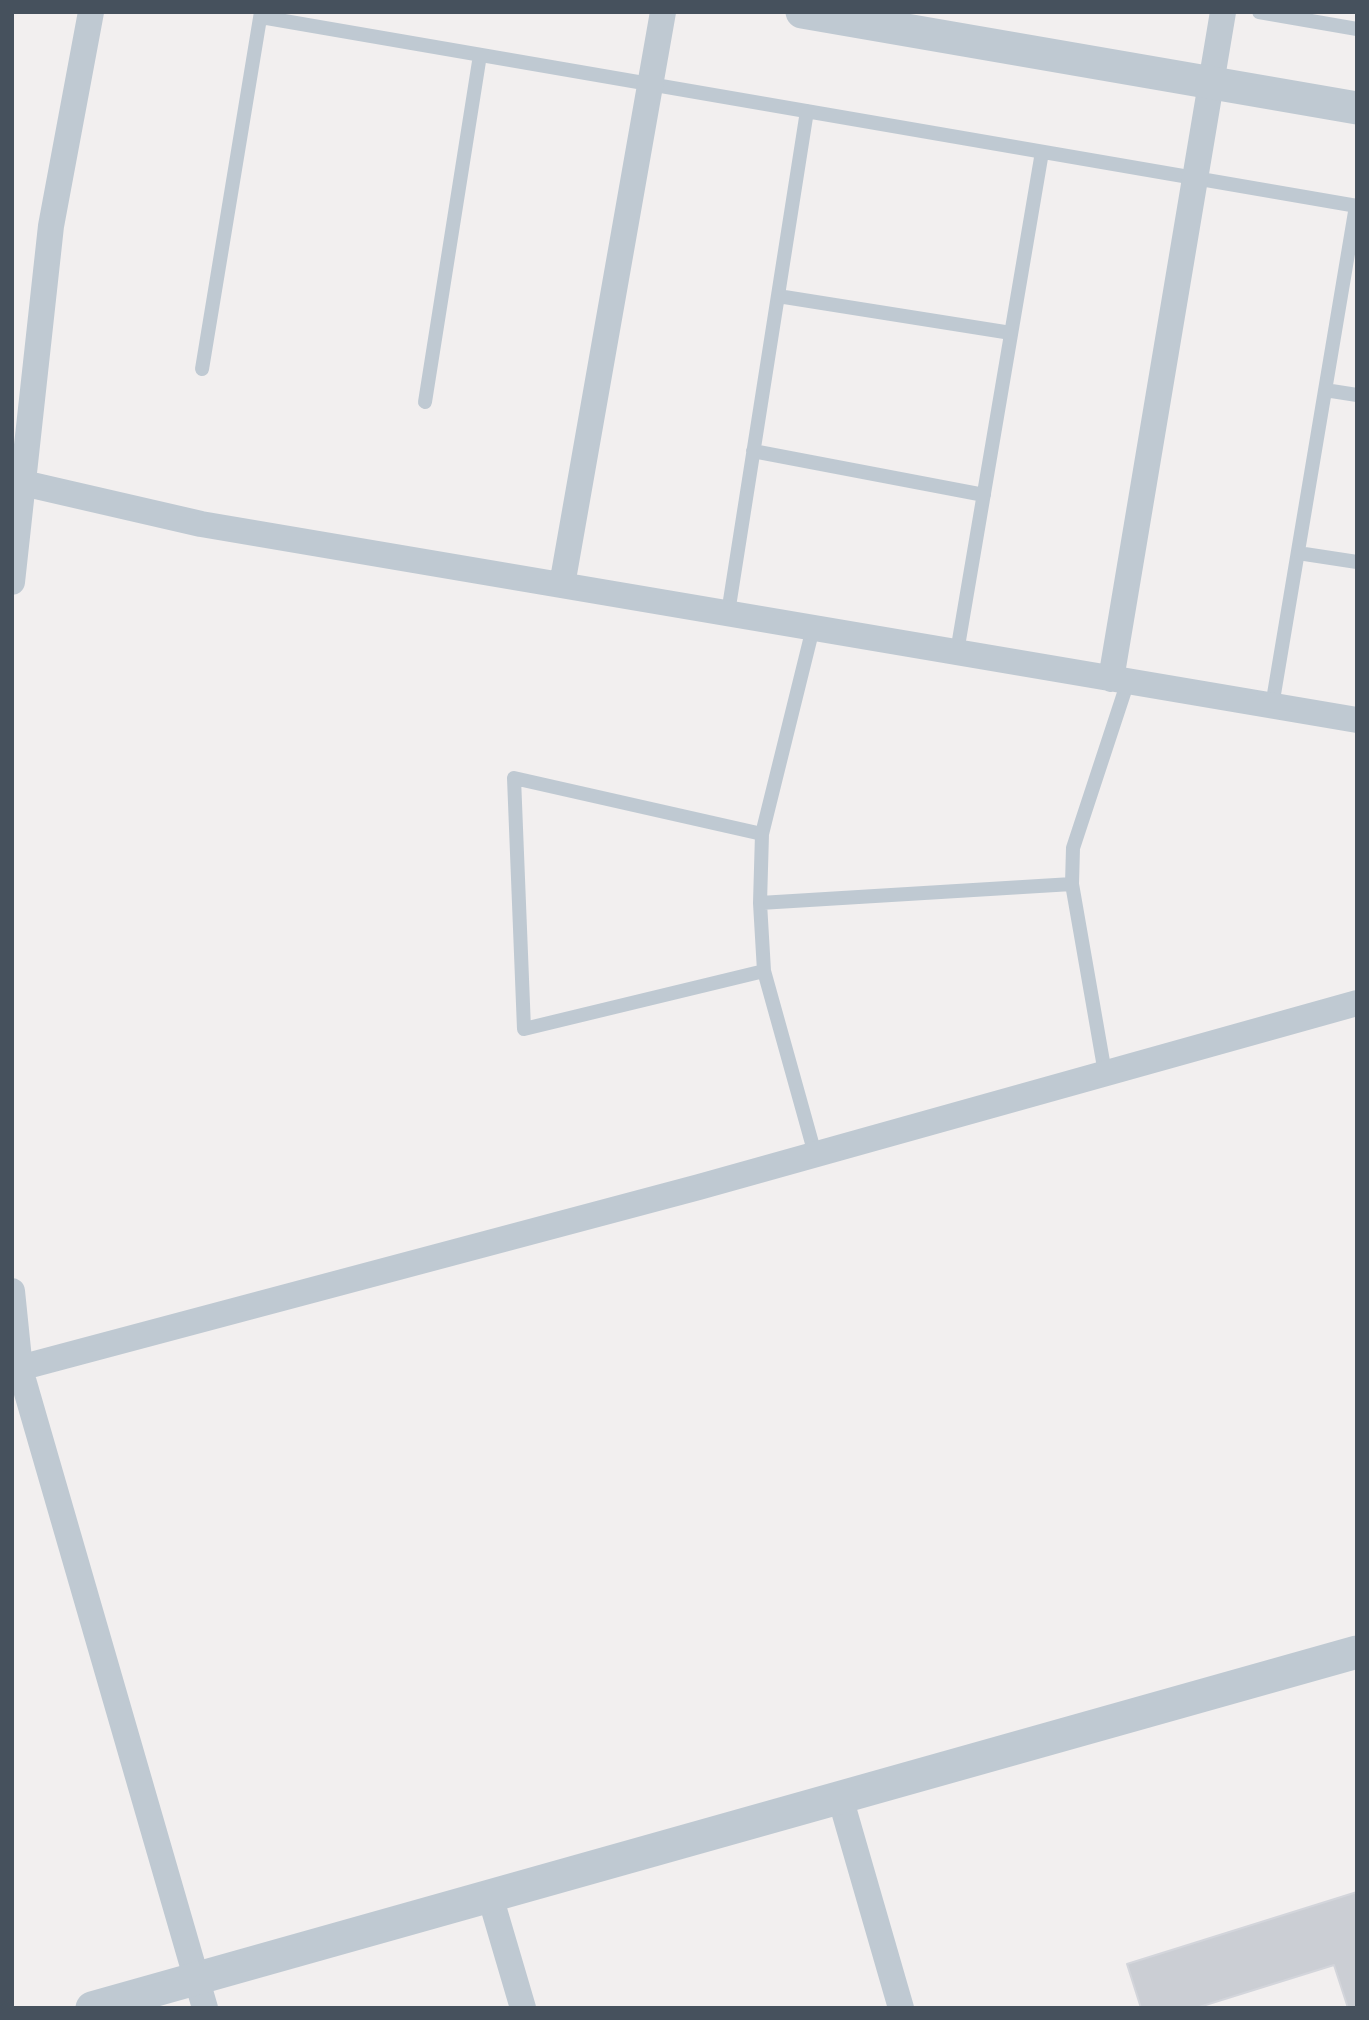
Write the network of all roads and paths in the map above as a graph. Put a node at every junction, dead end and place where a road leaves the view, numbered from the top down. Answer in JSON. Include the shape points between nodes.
{"nodes":[{"id":1,"x":91,"y":12,"type":"edge"},
{"id":2,"x":663,"y":12,"type":"edge"},
{"id":3,"x":802,"y":12,"type":"edge"},
{"id":4,"x":1223,"y":12,"type":"edge"},
{"id":5,"x":1259,"y":12,"type":"edge"},
{"id":6,"x":261,"y":15,"type":"edge"},
{"id":7,"x":1357,"y":29,"type":"edge"},
{"id":8,"x":480,"y":55,"type":"junction"},
{"id":9,"x":1211,"y":83,"type":"junction"},
{"id":10,"x":651,"y":84,"type":"junction"},
{"id":11,"x":1357,"y":108,"type":"edge"},
{"id":12,"x":807,"y":111,"type":"junction"},
{"id":13,"x":1042,"y":152,"type":"junction"},
{"id":14,"x":1195,"y":179,"type":"junction"},
{"id":15,"x":1356,"y":206,"type":"edge"},
{"id":16,"x":778,"y":296,"type":"junction"},
{"id":17,"x":1011,"y":333,"type":"junction"},
{"id":18,"x":202,"y":369,"type":"dead end"},
{"id":19,"x":1325,"y":390,"type":"junction"},
{"id":20,"x":1357,"y":395,"type":"edge"},
{"id":21,"x":425,"y":402,"type":"dead end"},
{"id":22,"x":753,"y":451,"type":"junction"},
{"id":23,"x":23,"y":482,"type":"junction"},
{"id":24,"x":984,"y":495,"type":"junction"},
{"id":25,"x":16,"y":517,"type":"edge"},
{"id":26,"x":1298,"y":553,"type":"junction"},
{"id":27,"x":1357,"y":562,"type":"edge"},
{"id":28,"x":12,"y":582,"type":"edge"},
{"id":29,"x":562,"y":585,"type":"junction"},
{"id":30,"x":728,"y":613,"type":"junction"},
{"id":31,"x":813,"y":628,"type":"junction"},
{"id":32,"x":957,"y":652,"type":"junction"},
{"id":33,"x":1120,"y":680,"type":"junction"},
{"id":34,"x":1272,"y":706,"type":"junction"},
{"id":35,"x":1357,"y":720,"type":"edge"},
{"id":36,"x":762,"y":834,"type":"junction"},
{"id":37,"x":1072,"y":884,"type":"junction"},
{"id":38,"x":760,"y":903,"type":"junction"},
{"id":39,"x":764,"y":971,"type":"junction"},
{"id":40,"x":1357,"y":1003,"type":"edge"},
{"id":41,"x":1105,"y":1073,"type":"junction"},
{"id":42,"x":815,"y":1154,"type":"junction"},
{"id":43,"x":12,"y":1291,"type":"edge"},
{"id":44,"x":16,"y":1369,"type":"edge"},
{"id":45,"x":1357,"y":1652,"type":"edge"},
{"id":46,"x":840,"y":1797,"type":"junction"},
{"id":47,"x":490,"y":1896,"type":"junction"},
{"id":48,"x":201,"y":1993,"type":"edge"},
{"id":49,"x":92,"y":2008,"type":"edge"},
{"id":50,"x":523,"y":2008,"type":"edge"},
{"id":51,"x":901,"y":2008,"type":"edge"}],
"edges":[{"from":1,"to":23,"type":"street","via":[[51,226]]},
{"from":2,"to":10,"type":"street"},
{"from":3,"to":9,"type":"street"},
{"from":4,"to":9,"type":"street"},
{"from":5,"to":7,"type":"lane"},
{"from":6,"to":8,"type":"lane"},
{"from":6,"to":18,"type":"lane"},
{"from":8,"to":10,"type":"lane"},
{"from":8,"to":21,"type":"lane"},
{"from":9,"to":11,"type":"street"},
{"from":9,"to":14,"type":"street"},
{"from":10,"to":12,"type":"lane"},
{"from":10,"to":29,"type":"street"},
{"from":12,"to":13,"type":"lane"},
{"from":12,"to":16,"type":"lane"},
{"from":13,"to":14,"type":"lane"},
{"from":13,"to":17,"type":"lane"},
{"from":14,"to":15,"type":"lane"},
{"from":14,"to":33,"type":"street"},
{"from":15,"to":19,"type":"lane"},
{"from":16,"to":17,"type":"lane"},
{"from":16,"to":22,"type":"lane"},
{"from":17,"to":24,"type":"lane"},
{"from":19,"to":20,"type":"lane"},
{"from":19,"to":26,"type":"lane"},
{"from":22,"to":24,"type":"lane"},
{"from":22,"to":30,"type":"lane"},
{"from":23,"to":25,"type":"street"},
{"from":23,"to":29,"type":"street","via":[[201,524]]},
{"from":24,"to":32,"type":"lane"},
{"from":25,"to":28,"type":"street"},
{"from":26,"to":27,"type":"lane"},
{"from":26,"to":34,"type":"lane"},
{"from":29,"to":30,"type":"street"},
{"from":30,"to":31,"type":"street"},
{"from":31,"to":32,"type":"street"},
{"from":31,"to":36,"type":"lane"},
{"from":32,"to":33,"type":"street"},
{"from":33,"to":34,"type":"street"},
{"from":33,"to":37,"type":"lane","via":[[1073,848]]},
{"from":34,"to":35,"type":"street"},
{"from":36,"to":38,"type":"lane"},
{"from":36,"to":39,"type":"lane","via":[[514,778],[524,1029]]},
{"from":37,"to":38,"type":"lane"},
{"from":37,"to":41,"type":"lane"},
{"from":38,"to":39,"type":"lane"},
{"from":39,"to":42,"type":"lane"},
{"from":40,"to":41,"type":"street"},
{"from":41,"to":42,"type":"street"},
{"from":42,"to":44,"type":"street"},
{"from":43,"to":44,"type":"street"},
{"from":44,"to":48,"type":"street"},
{"from":45,"to":46,"type":"street"},
{"from":46,"to":47,"type":"street"},
{"from":46,"to":51,"type":"street"},
{"from":47,"to":48,"type":"street"},
{"from":47,"to":50,"type":"street"},
{"from":48,"to":49,"type":"street"}]}
